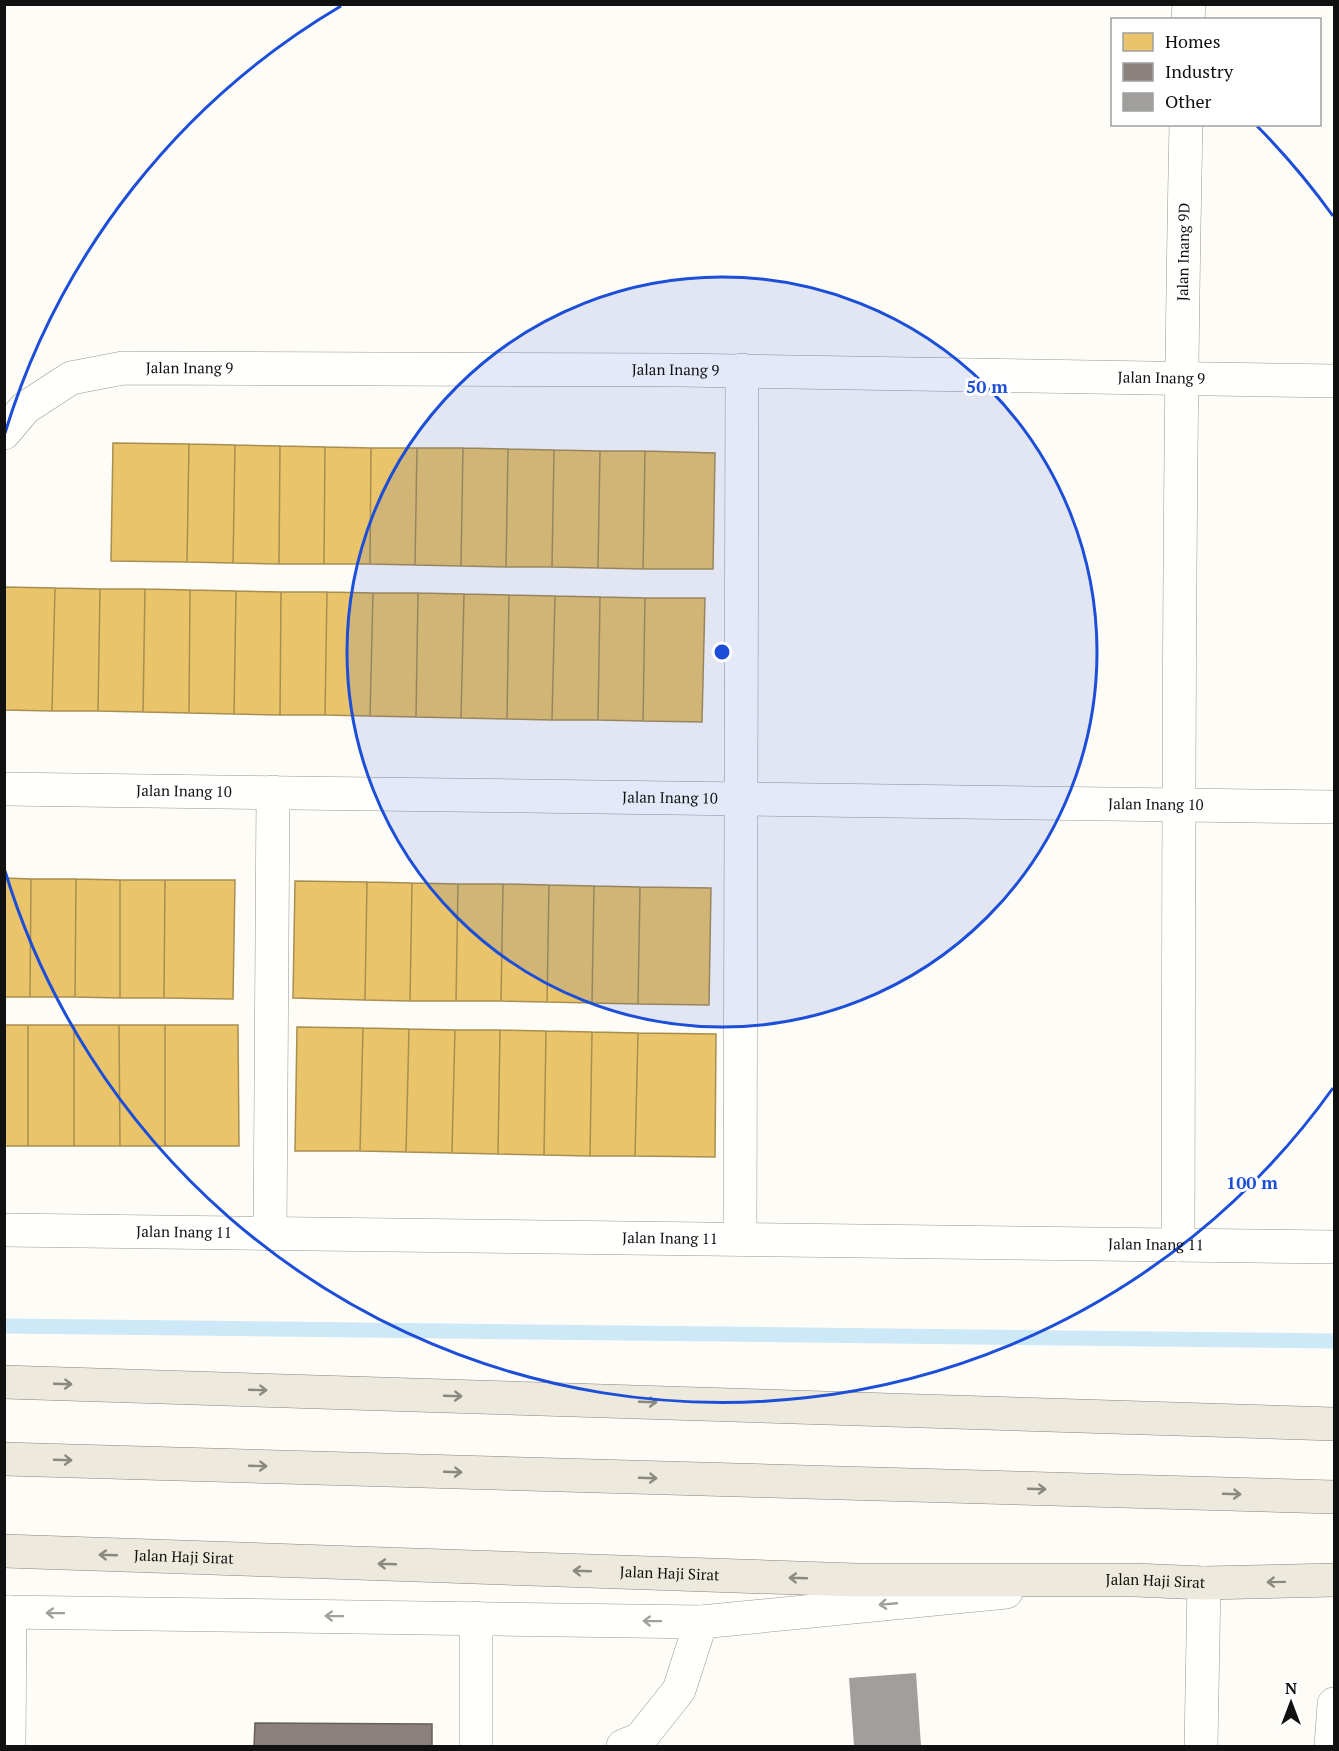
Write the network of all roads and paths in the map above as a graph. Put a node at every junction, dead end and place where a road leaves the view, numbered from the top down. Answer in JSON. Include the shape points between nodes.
{"nodes":[{"id":1,"x":1186,"y":126,"type":"edge"},
{"id":2,"x":742,"y":370,"type":"junction"},
{"id":3,"x":1180,"y":380,"type":"junction"},
{"id":4,"x":1335,"y":381,"type":"edge"},
{"id":5,"x":4,"y":433,"type":"edge"},
{"id":6,"x":4,"y":789,"type":"edge"},
{"id":7,"x":273,"y":792,"type":"junction"},
{"id":8,"x":741,"y":799,"type":"junction"},
{"id":9,"x":1177,"y":805,"type":"junction"},
{"id":10,"x":1335,"y":807,"type":"edge"},
{"id":11,"x":4,"y":1230,"type":"edge"},
{"id":12,"x":270,"y":1234,"type":"junction"},
{"id":13,"x":740,"y":1239,"type":"junction"},
{"id":14,"x":1178,"y":1245,"type":"junction"},
{"id":15,"x":1335,"y":1247,"type":"edge"},
{"id":16,"x":4,"y":1382,"type":"edge"},
{"id":17,"x":1335,"y":1424,"type":"edge"},
{"id":18,"x":4,"y":1459,"type":"edge"},
{"id":19,"x":1335,"y":1497,"type":"edge"},
{"id":20,"x":4,"y":1551,"type":"edge"},
{"id":21,"x":1135,"y":1580,"type":"junction"},
{"id":22,"x":1335,"y":1580,"type":"edge"},
{"id":23,"x":1204,"y":1583,"type":"junction"},
{"id":24,"x":7,"y":1612,"type":"edge"},
{"id":25,"x":476,"y":1618,"type":"junction"},
{"id":26,"x":701,"y":1622,"type":"junction"},
{"id":27,"x":1335,"y":1704,"type":"edge"},
{"id":28,"x":9,"y":1746,"type":"edge"},
{"id":29,"x":476,"y":1746,"type":"edge"},
{"id":30,"x":623,"y":1746,"type":"edge"},
{"id":31,"x":1201,"y":1746,"type":"edge"},
{"id":32,"x":1331,"y":1746,"type":"edge"}],
"edges":[{"from":1,"to":3,"type":"street","name":"Jalan Inang 9D"},
{"from":2,"to":3,"type":"street","name":"Jalan Inang 9"},
{"from":2,"to":5,"type":"street","name":"Jalan Inang 9","via":[[123,368],[71,378],[25,408]]},
{"from":2,"to":8,"type":"street"},
{"from":3,"to":4,"type":"street","name":"Jalan Inang 9"},
{"from":3,"to":9,"type":"street","name":"Jalan Inang 9D"},
{"from":6,"to":7,"type":"street","name":"Jalan Inang 10"},
{"from":7,"to":8,"type":"street","name":"Jalan Inang 10"},
{"from":7,"to":12,"type":"street"},
{"from":8,"to":9,"type":"street","name":"Jalan Inang 10"},
{"from":8,"to":13,"type":"street"},
{"from":9,"to":10,"type":"street","name":"Jalan Inang 10"},
{"from":9,"to":14,"type":"street","name":"Jalan Inang 9D"},
{"from":11,"to":12,"type":"street","name":"Jalan Inang 11"},
{"from":12,"to":13,"type":"street","name":"Jalan Inang 11"},
{"from":13,"to":14,"type":"street","name":"Jalan Inang 11"},
{"from":14,"to":15,"type":"street","name":"Jalan Inang 11"},
{"from":16,"to":17,"type":"main road","one_way":true},
{"from":18,"to":19,"type":"main road","one_way":true},
{"from":21,"to":20,"type":"main road","name":"Jalan Haji Sirat","one_way":true,"via":[[856,1580]]},
{"from":21,"to":23,"type":"main road","name":"Jalan Haji Sirat"},
{"from":21,"to":26,"type":"street","one_way":true},
{"from":22,"to":23,"type":"main road","name":"Jalan Haji Sirat","one_way":true},
{"from":23,"to":31,"type":"street"},
{"from":25,"to":24,"type":"street","one_way":true},
{"from":24,"to":28,"type":"street"},
{"from":26,"to":25,"type":"street","one_way":true},
{"from":25,"to":29,"type":"street"},
{"from":26,"to":30,"type":"street","via":[[679,1689],[640,1739]]},
{"from":27,"to":32,"type":"street"}]}
